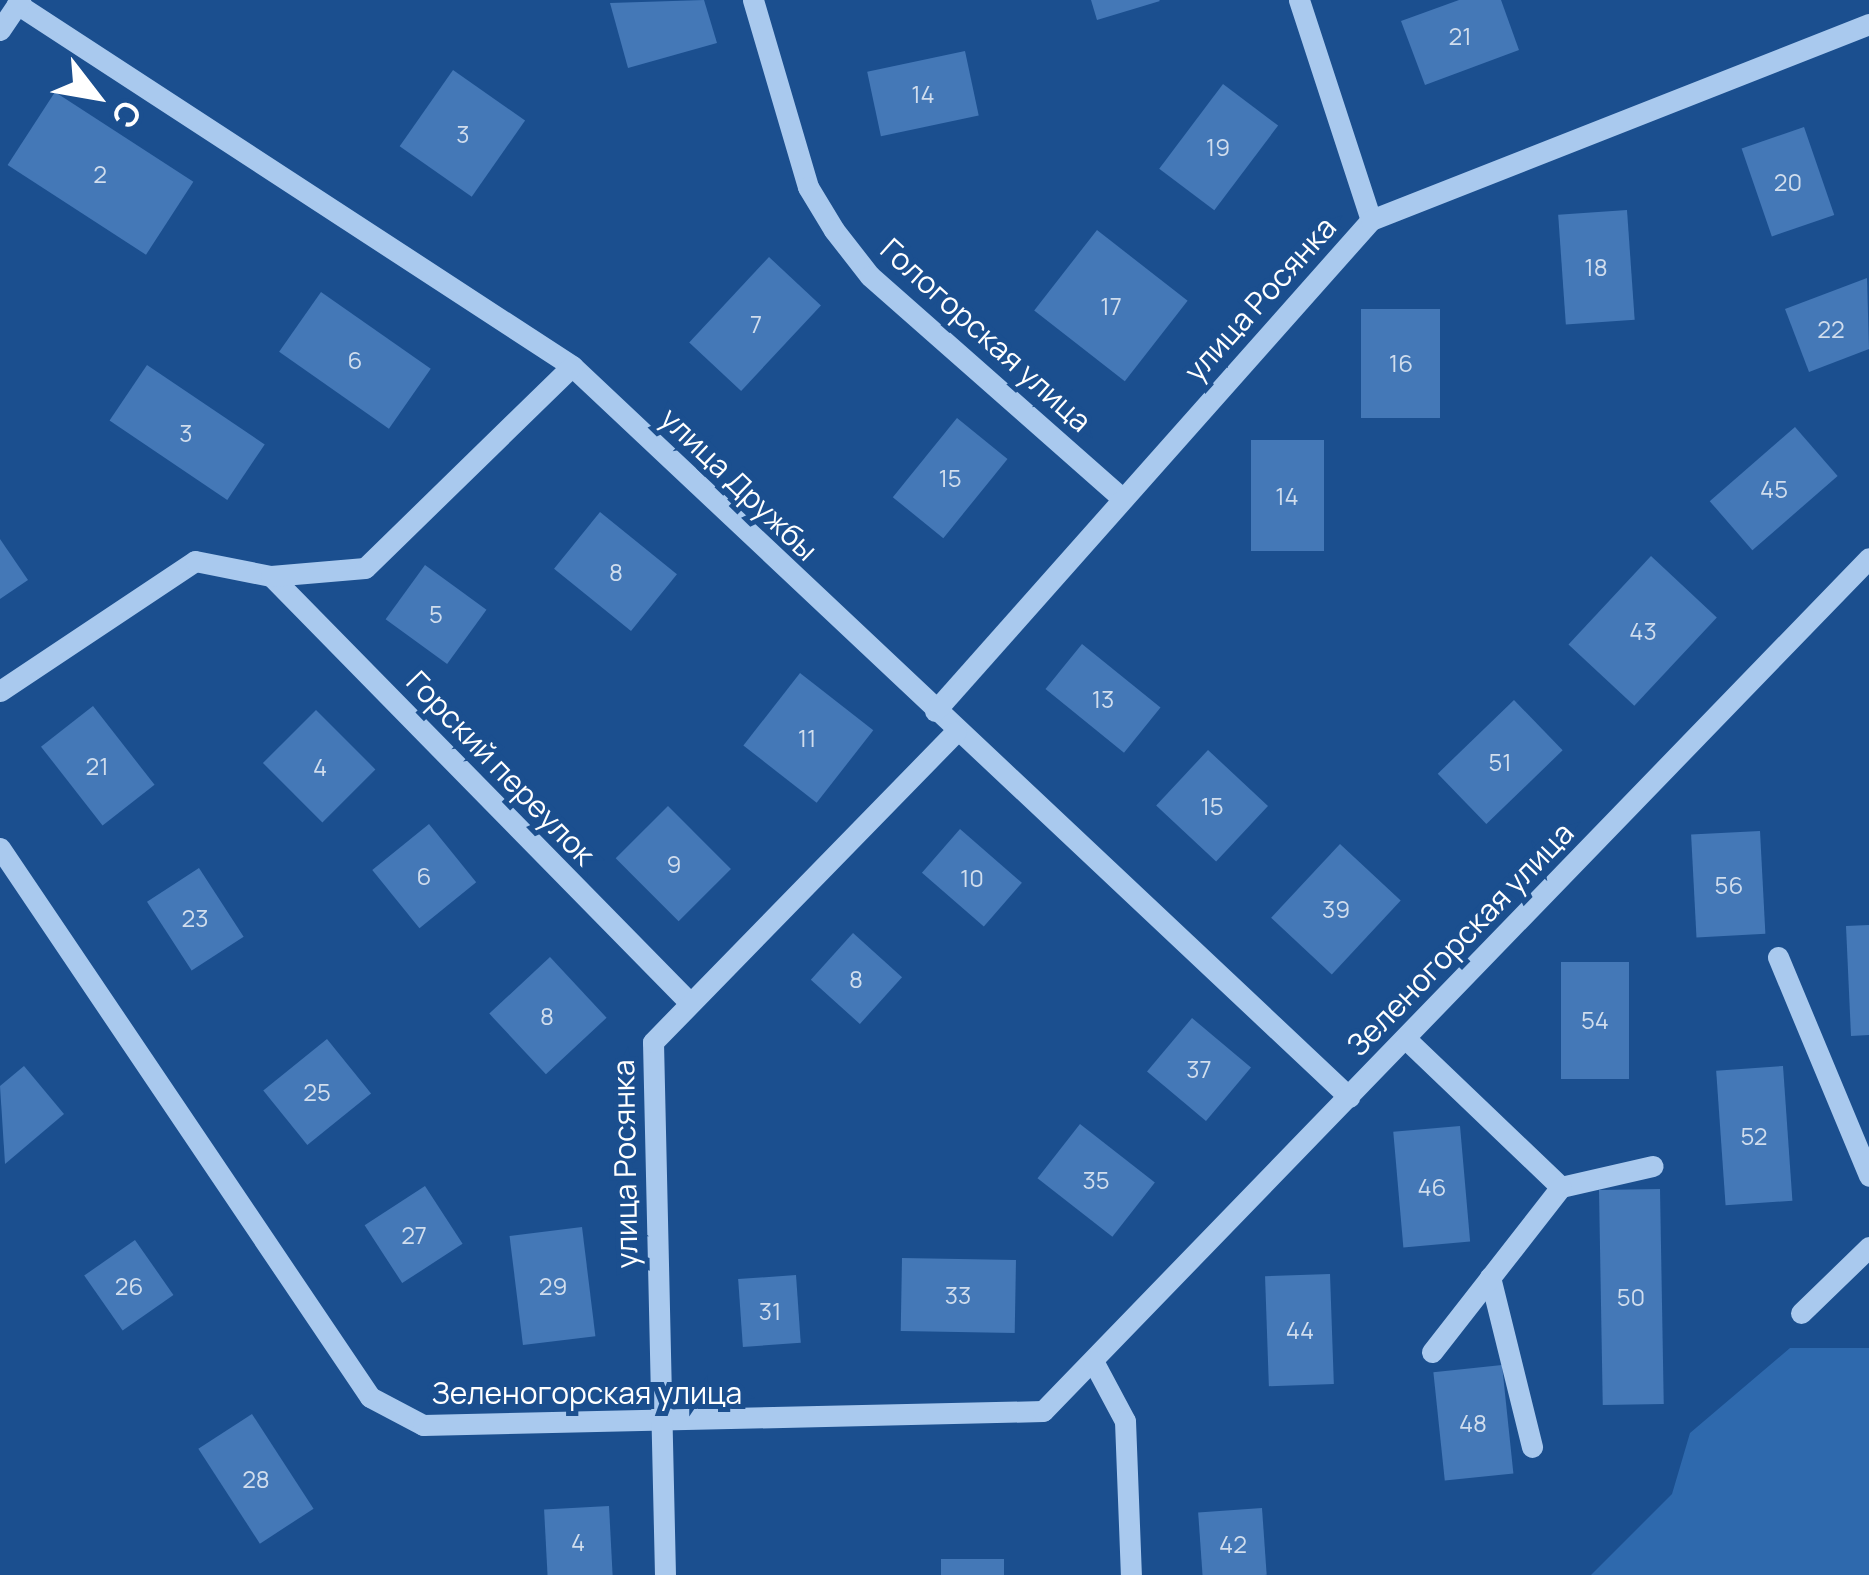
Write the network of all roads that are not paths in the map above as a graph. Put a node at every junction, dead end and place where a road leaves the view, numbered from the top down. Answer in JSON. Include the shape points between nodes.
{"nodes":[{"id":1,"x":753,"y":0,"type":"edge"},
{"id":2,"x":1298,"y":0,"type":"edge"},
{"id":3,"x":19,"y":2,"type":"edge"},
{"id":4,"x":1869,"y":24,"type":"edge"},
{"id":5,"x":0,"y":30,"type":"edge"},
{"id":6,"x":1371,"y":220,"type":"junction"},
{"id":7,"x":572,"y":366,"type":"junction"},
{"id":8,"x":1123,"y":500,"type":"junction"},
{"id":9,"x":1869,"y":558,"type":"edge"},
{"id":10,"x":271,"y":576,"type":"junction"},
{"id":11,"x":0,"y":691,"type":"edge"},
{"id":12,"x":935,"y":711,"type":"junction"},
{"id":13,"x":956,"y":731,"type":"junction"},
{"id":14,"x":0,"y":848,"type":"edge"},
{"id":15,"x":1778,"y":957,"type":"dead end"},
{"id":16,"x":688,"y":1001,"type":"junction"},
{"id":17,"x":1406,"y":1039,"type":"junction"},
{"id":18,"x":1348,"y":1097,"type":"junction"},
{"id":19,"x":1653,"y":1166,"type":"dead end"},
{"id":20,"x":1869,"y":1177,"type":"edge"},
{"id":21,"x":1561,"y":1187,"type":"junction"},
{"id":22,"x":1869,"y":1247,"type":"edge"},
{"id":23,"x":1490,"y":1277,"type":"junction"},
{"id":24,"x":1801,"y":1313,"type":"dead end"},
{"id":25,"x":1432,"y":1352,"type":"dead end"},
{"id":26,"x":1093,"y":1361,"type":"junction"},
{"id":27,"x":658,"y":1427,"type":"junction"},
{"id":28,"x":1532,"y":1447,"type":"dead end"},
{"id":29,"x":664,"y":1575,"type":"edge"},
{"id":30,"x":1131,"y":1575,"type":"edge"}],
"edges":[{"from":1,"to":8,"type":"street","name":"Гологорская улица","via":[[808,187],[834,230],[870,276]]},
{"from":2,"to":6,"type":"street"},
{"from":3,"to":5,"type":"street"},
{"from":3,"to":7,"type":"street","name":"улица Дружбы"},
{"from":4,"to":6,"type":"street","name":"улица Росянка"},
{"from":6,"to":8,"type":"street","name":"улица Росянка"},
{"from":7,"to":10,"type":"street","via":[[365,568]]},
{"from":7,"to":12,"type":"street","name":"улица Дружбы"},
{"from":8,"to":12,"type":"street","name":"улица Росянка"},
{"from":9,"to":17,"type":"street","name":"Зеленогорская улица"},
{"from":10,"to":11,"type":"street","via":[[195,561]]},
{"from":10,"to":16,"type":"street","name":"Горский переулок"},
{"from":12,"to":13,"type":"street","name":"улица Дружбы"},
{"from":13,"to":16,"type":"street","name":"улица Росянка"},
{"from":13,"to":18,"type":"street","name":"улица Дружбы"},
{"from":14,"to":27,"type":"street","name":"Зеленогорская улица","via":[[370,1397],[423,1426]]},
{"from":15,"to":20,"type":"street"},
{"from":16,"to":27,"type":"street","name":"улица Росянка","via":[[653,1042]]},
{"from":17,"to":18,"type":"street","name":"Зеленогорская улица"},
{"from":17,"to":21,"type":"street"},
{"from":18,"to":26,"type":"street","name":"Зеленогорская улица"},
{"from":19,"to":21,"type":"street"},
{"from":21,"to":23,"type":"street"},
{"from":22,"to":24,"type":"street"},
{"from":23,"to":25,"type":"street"},
{"from":23,"to":28,"type":"street"},
{"from":26,"to":27,"type":"street","name":"Зеленогорская улица","via":[[1043,1411]]},
{"from":26,"to":30,"type":"street","via":[[1125,1421]]},
{"from":27,"to":29,"type":"street","name":"улица Росянка"}]}
